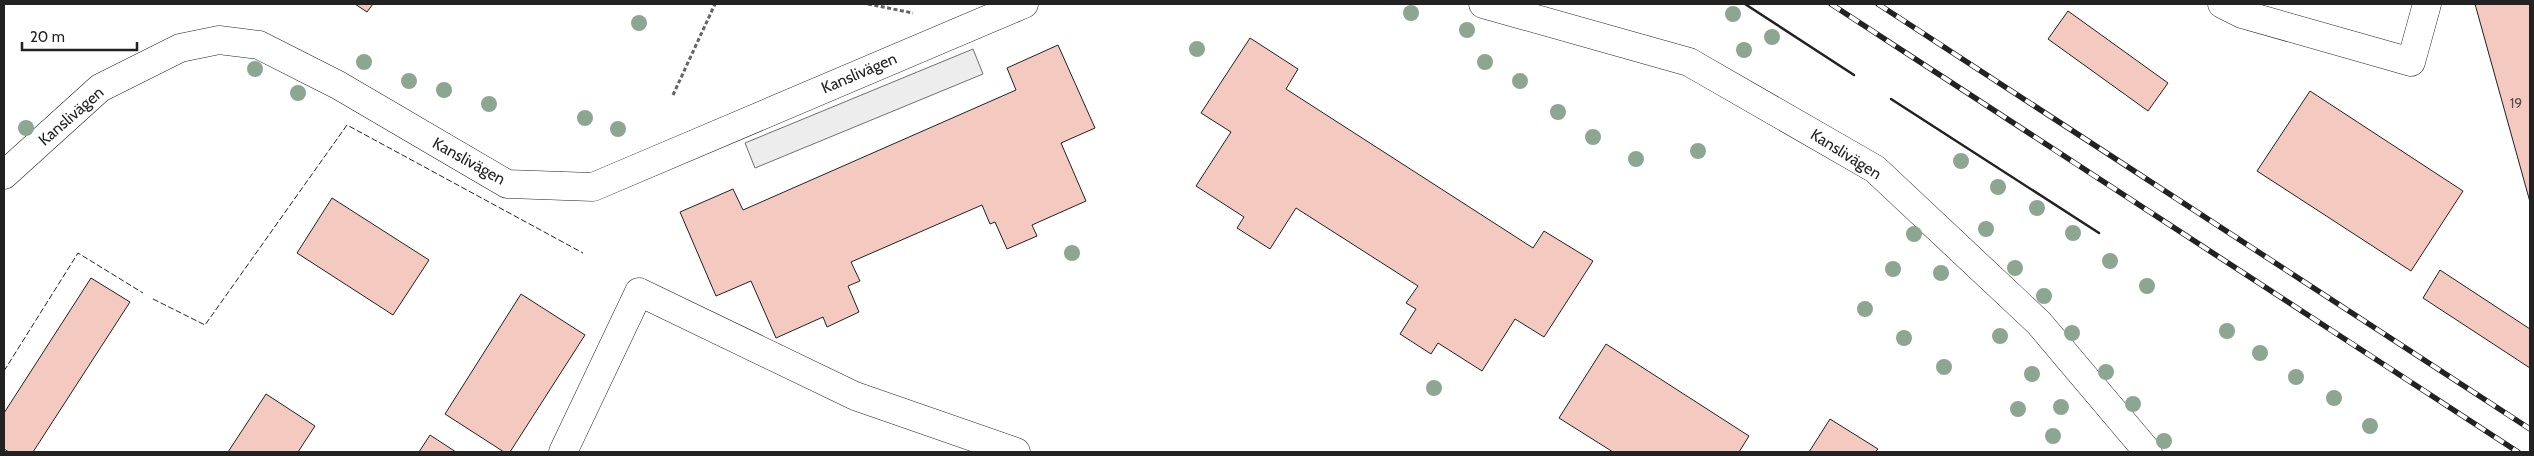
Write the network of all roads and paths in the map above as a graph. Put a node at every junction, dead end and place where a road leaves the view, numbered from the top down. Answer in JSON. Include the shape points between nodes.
{"nodes":[{"id":1,"x":715,"y":4,"type":"edge"},
{"id":2,"x":1024,"y":4,"type":"edge"},
{"id":3,"x":1483,"y":4,"type":"edge"},
{"id":4,"x":2222,"y":4,"type":"edge"},
{"id":5,"x":2427,"y":4,"type":"edge"},
{"id":6,"x":673,"y":95,"type":"dead end"},
{"id":7,"x":4,"y":175,"type":"edge"},
{"id":8,"x":563,"y":452,"type":"edge"},
{"id":9,"x":1016,"y":452,"type":"edge"},
{"id":10,"x":2148,"y":452,"type":"edge"}],
"edges":[{"from":1,"to":6,"type":"path"},
{"from":2,"to":7,"type":"street","name":"Kanslivägen","via":[[593,187],[507,184],[338,86],[259,45],[219,40],[180,48],[100,88]]},
{"from":3,"to":10,"type":"street","name":"Kanslivägen","via":[[1689,62],[1875,169],[2039,324]]},
{"from":4,"to":5,"type":"street","via":[[2242,14],[2411,62]]},
{"from":8,"to":9,"type":"street","via":[[639,292],[854,396]]}]}
